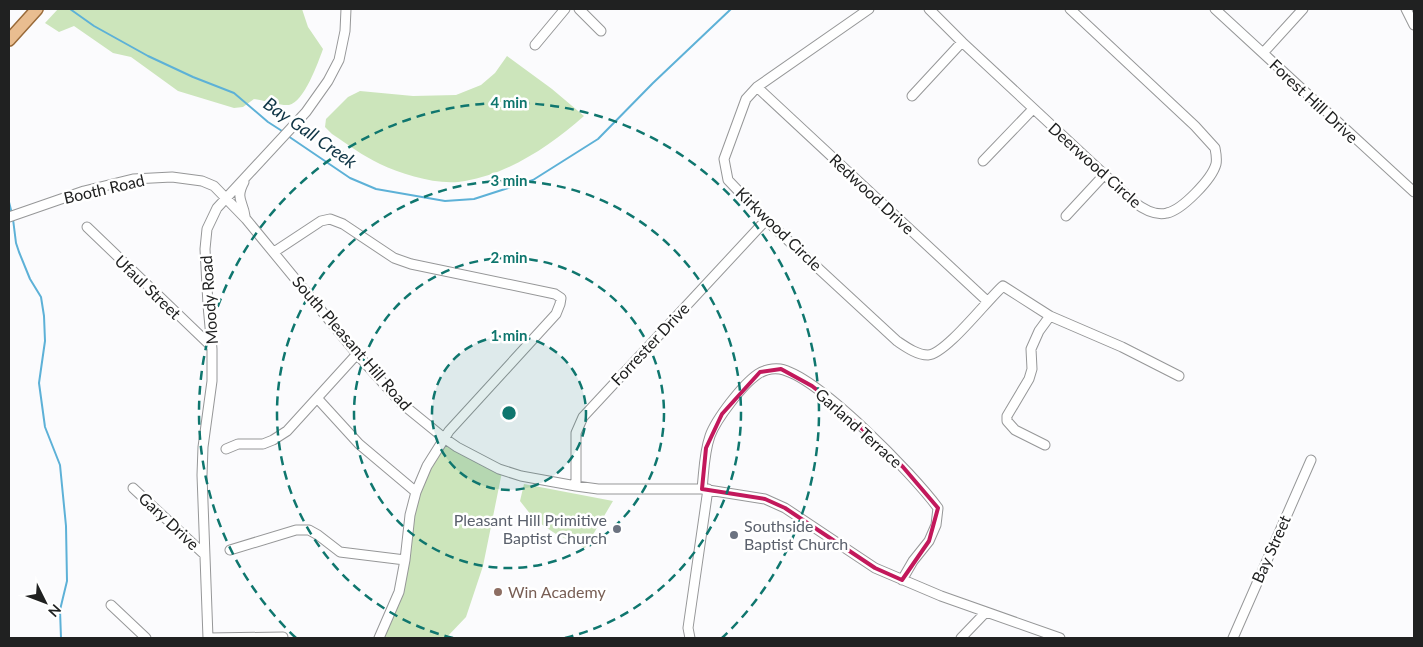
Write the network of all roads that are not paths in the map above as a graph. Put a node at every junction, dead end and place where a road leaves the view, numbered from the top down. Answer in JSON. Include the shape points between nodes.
{"nodes":[{"id":1,"x":346,"y":9,"type":"edge"},
{"id":2,"x":565,"y":9,"type":"edge"},
{"id":3,"x":579,"y":9,"type":"edge"},
{"id":4,"x":869,"y":9,"type":"edge"},
{"id":5,"x":929,"y":9,"type":"edge"},
{"id":6,"x":1070,"y":9,"type":"edge"},
{"id":7,"x":1215,"y":9,"type":"edge"},
{"id":8,"x":1303,"y":9,"type":"edge"},
{"id":9,"x":1406,"y":9,"type":"edge"},
{"id":10,"x":35,"y":12,"type":"edge"},
{"id":11,"x":1414,"y":25,"type":"edge"},
{"id":12,"x":601,"y":30,"type":"dead end"},
{"id":13,"x":9,"y":40,"type":"edge"},
{"id":14,"x":962,"y":42,"type":"junction"},
{"id":15,"x":535,"y":45,"type":"dead end"},
{"id":16,"x":1263,"y":53,"type":"junction"},
{"id":17,"x":757,"y":87,"type":"junction"},
{"id":18,"x":912,"y":96,"type":"dead end"},
{"id":19,"x":1033,"y":109,"type":"junction"},
{"id":20,"x":984,"y":162,"type":"dead end"},
{"id":21,"x":249,"y":173,"type":"junction"},
{"id":22,"x":1104,"y":175,"type":"junction"},
{"id":23,"x":1414,"y":192,"type":"edge"},
{"id":24,"x":226,"y":198,"type":"junction"},
{"id":25,"x":1066,"y":216,"type":"dead end"},
{"id":26,"x":9,"y":217,"type":"edge"},
{"id":27,"x":246,"y":219,"type":"junction"},
{"id":28,"x":766,"y":220,"type":"junction"},
{"id":29,"x":87,"y":227,"type":"dead end"},
{"id":30,"x":274,"y":252,"type":"junction"},
{"id":31,"x":987,"y":301,"type":"junction"},
{"id":32,"x":1050,"y":316,"type":"junction"},
{"id":33,"x":211,"y":346,"type":"junction"},
{"id":34,"x":357,"y":354,"type":"junction"},
{"id":35,"x":1179,"y":376,"type":"dead end"},
{"id":36,"x":317,"y":398,"type":"junction"},
{"id":37,"x":444,"y":438,"type":"junction"},
{"id":38,"x":1045,"y":444,"type":"dead end"},
{"id":39,"x":226,"y":449,"type":"dead end"},
{"id":40,"x":1311,"y":460,"type":"dead end"},
{"id":41,"x":576,"y":486,"type":"junction"},
{"id":42,"x":133,"y":488,"type":"dead end"},
{"id":43,"x":705,"y":489,"type":"junction"},
{"id":44,"x":416,"y":492,"type":"junction"},
{"id":45,"x":230,"y":550,"type":"dead end"},
{"id":46,"x":204,"y":555,"type":"junction"},
{"id":47,"x":405,"y":560,"type":"junction"},
{"id":48,"x":902,"y":580,"type":"junction"},
{"id":49,"x":111,"y":605,"type":"dead end"},
{"id":50,"x":986,"y":612,"type":"junction"},
{"id":51,"x":283,"y":636,"type":"dead end"},
{"id":52,"x":146,"y":638,"type":"edge"},
{"id":53,"x":208,"y":638,"type":"edge"},
{"id":54,"x":379,"y":638,"type":"edge"},
{"id":55,"x":690,"y":638,"type":"edge"},
{"id":56,"x":961,"y":638,"type":"edge"},
{"id":57,"x":1060,"y":638,"type":"edge"},
{"id":58,"x":1232,"y":638,"type":"edge"}],
"edges":[{"from":1,"to":21,"type":"street","name":"Moody Road","via":[[339,60],[316,99]]},
{"from":2,"to":15,"type":"street"},
{"from":3,"to":12,"type":"street"},
{"from":4,"to":17,"type":"street","name":"Kirkwood Circle"},
{"from":5,"to":14,"type":"street","name":"Deerwood Circle"},
{"from":6,"to":22,"type":"street","name":"Deerwood Circle","via":[[1215,148],[1216,164],[1211,175],[1185,202],[1165,214],[1144,209]]},
{"from":7,"to":16,"type":"street","name":"Forest Hill Drive"},
{"from":8,"to":16,"type":"street"},
{"from":9,"to":11,"type":"street"},
{"from":10,"to":13,"type":"main road"},
{"from":14,"to":18,"type":"street"},
{"from":14,"to":19,"type":"street","name":"Deerwood Circle"},
{"from":16,"to":23,"type":"street","name":"Forest Hill Drive"},
{"from":17,"to":28,"type":"street","name":"Kirkwood Circle","via":[[746,99],[724,159],[728,180]]},
{"from":17,"to":31,"type":"street","name":"Redwood Drive"},
{"from":19,"to":20,"type":"street"},
{"from":19,"to":22,"type":"street","name":"Deerwood Circle"},
{"from":21,"to":24,"type":"street","name":"Moody Road"},
{"from":21,"to":27,"type":"street","via":[[240,193]]},
{"from":22,"to":25,"type":"street"},
{"from":24,"to":26,"type":"street","name":"Booth Road","via":[[202,180],[172,177],[133,179],[84,191]]},
{"from":24,"to":27,"type":"street","name":"South Pleasant Hill Road"},
{"from":24,"to":33,"type":"street","name":"Moody Road","via":[[212,218],[206,241]]},
{"from":27,"to":30,"type":"street","name":"South Pleasant Hill Road"},
{"from":28,"to":31,"type":"street","name":"Kirkwood Circle","via":[[897,340],[915,352],[937,353]]},
{"from":28,"to":41,"type":"street","name":"Forrester Drive","via":[[583,417],[576,433]]},
{"from":29,"to":33,"type":"street","name":"Ufaul Street"},
{"from":30,"to":34,"type":"street","name":"South Pleasant Hill Road"},
{"from":30,"to":37,"type":"street","via":[[321,221],[330,219],[394,258],[411,264],[555,294],[561,298],[556,314]]},
{"from":31,"to":32,"type":"street","name":"Kirkwood Circle","via":[[1003,286]]},
{"from":32,"to":35,"type":"street"},
{"from":32,"to":38,"type":"street","via":[[1032,349],[1029,379],[1007,416],[1015,430]]},
{"from":33,"to":46,"type":"street","name":"Moody Road","via":[[212,381],[202,475]]},
{"from":34,"to":36,"type":"street"},
{"from":34,"to":37,"type":"street","name":"South Pleasant Hill Road","via":[[401,402]]},
{"from":36,"to":39,"type":"street","via":[[287,431],[273,440],[263,444],[238,444]]},
{"from":36,"to":44,"type":"street","via":[[359,444]]},
{"from":37,"to":41,"type":"street","name":"South Pleasant Hill Road","via":[[499,469]]},
{"from":37,"to":44,"type":"street"},
{"from":40,"to":58,"type":"street","name":"Bay Street"},
{"from":41,"to":43,"type":"street","name":"South Pleasant Hill Road"},
{"from":42,"to":46,"type":"street","name":"Gary Drive"},
{"from":43,"to":48,"type":"street","name":"South Pleasant Hill Road","via":[[765,499],[785,508],[875,568]]},
{"from":43,"to":48,"type":"street","name":"Garland Terrace","via":[[706,448],[722,414],[760,372],[781,369],[812,386],[839,407],[903,467],[938,508],[936,525],[929,540]]},
{"from":43,"to":55,"type":"street","via":[[688,628]]},
{"from":44,"to":47,"type":"street","via":[[408,522]]},
{"from":45,"to":47,"type":"street","via":[[296,530],[309,530],[340,552]]},
{"from":46,"to":53,"type":"street","name":"Moody Road"},
{"from":47,"to":54,"type":"street","via":[[399,592]]},
{"from":48,"to":50,"type":"street","name":"South Pleasant Hill Road"},
{"from":49,"to":52,"type":"street"},
{"from":50,"to":56,"type":"street"},
{"from":50,"to":57,"type":"street","name":"South Pleasant Hill Road"},
{"from":51,"to":53,"type":"street"}]}
